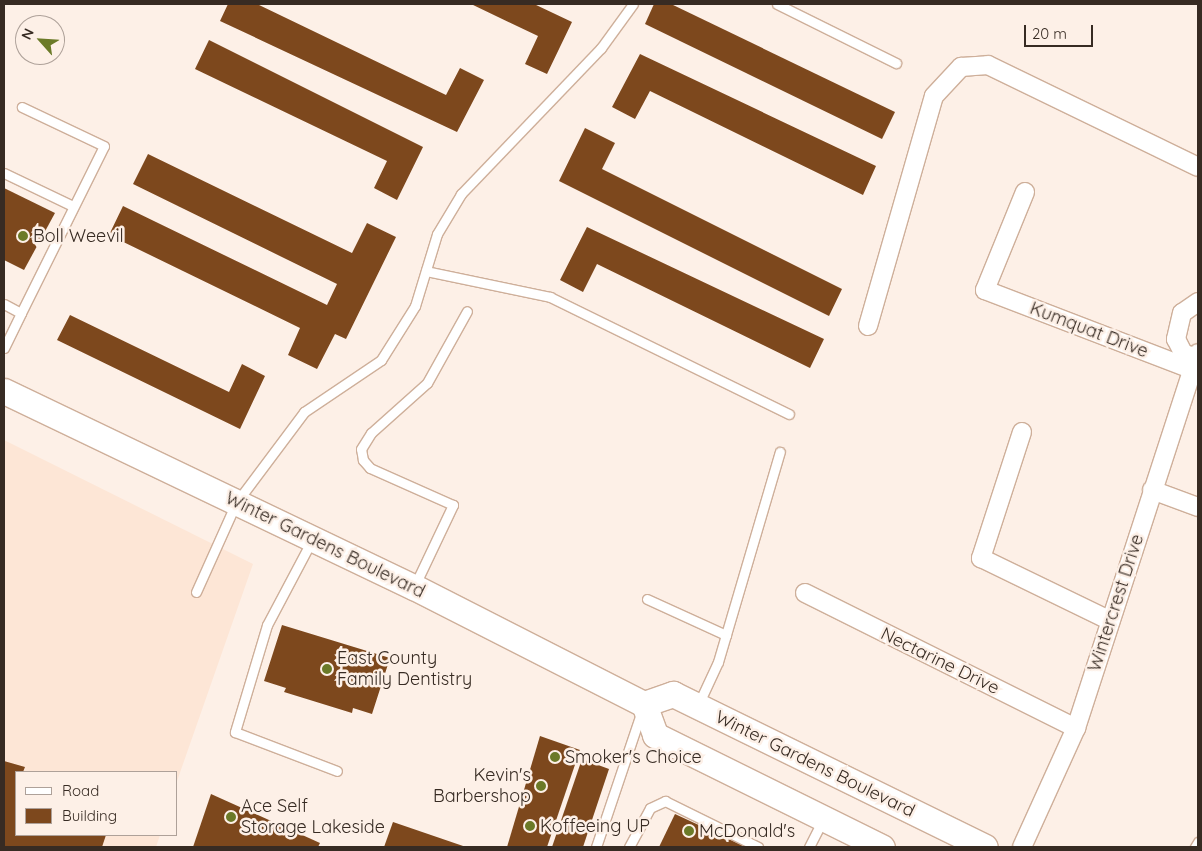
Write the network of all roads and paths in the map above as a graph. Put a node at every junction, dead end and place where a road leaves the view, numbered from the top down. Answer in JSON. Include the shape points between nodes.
{"nodes":[{"id":1,"x":633,"y":4,"type":"edge"},
{"id":2,"x":777,"y":4,"type":"edge"},
{"id":3,"x":896,"y":63,"type":"dead end"},
{"id":4,"x":22,"y":106,"type":"dead end"},
{"id":5,"x":1198,"y":167,"type":"edge"},
{"id":6,"x":4,"y":173,"type":"edge"},
{"id":7,"x":1025,"y":192,"type":"dead end"},
{"id":8,"x":73,"y":206,"type":"junction"},
{"id":9,"x":426,"y":271,"type":"junction"},
{"id":10,"x":1198,"y":302,"type":"edge"},
{"id":11,"x":4,"y":304,"type":"edge"},
{"id":12,"x":467,"y":311,"type":"dead end"},
{"id":13,"x":21,"y":313,"type":"junction"},
{"id":14,"x":868,"y":326,"type":"dead end"},
{"id":15,"x":4,"y":348,"type":"edge"},
{"id":16,"x":1196,"y":360,"type":"edge"},
{"id":17,"x":4,"y":391,"type":"edge"},
{"id":18,"x":789,"y":414,"type":"dead end"},
{"id":19,"x":1022,"y":432,"type":"dead end"},
{"id":20,"x":780,"y":452,"type":"dead end"},
{"id":21,"x":1152,"y":490,"type":"junction"},
{"id":22,"x":236,"y":503,"type":"junction"},
{"id":23,"x":1198,"y":507,"type":"edge"},
{"id":24,"x":312,"y":540,"type":"junction"},
{"id":25,"x":414,"y":587,"type":"junction"},
{"id":26,"x":196,"y":592,"type":"dead end"},
{"id":27,"x":805,"y":593,"type":"dead end"},
{"id":28,"x":647,"y":600,"type":"dead end"},
{"id":29,"x":1111,"y":621,"type":"junction"},
{"id":30,"x":726,"y":635,"type":"junction"},
{"id":31,"x":644,"y":704,"type":"junction"},
{"id":32,"x":698,"y":706,"type":"junction"},
{"id":33,"x":1076,"y":728,"type":"junction"},
{"id":34,"x":337,"y":771,"type":"dead end"},
{"id":35,"x":823,"y":818,"type":"junction"},
{"id":36,"x":1198,"y":842,"type":"edge"},
{"id":37,"x":596,"y":847,"type":"edge"},
{"id":38,"x":629,"y":847,"type":"edge"},
{"id":39,"x":758,"y":847,"type":"edge"},
{"id":40,"x":809,"y":847,"type":"edge"},
{"id":41,"x":882,"y":847,"type":"edge"},
{"id":42,"x":985,"y":847,"type":"edge"},
{"id":43,"x":1022,"y":847,"type":"edge"},
{"id":44,"x":1195,"y":847,"type":"edge"}],
"edges":[{"from":1,"to":9,"type":"lane","via":[[601,48],[461,194],[436,234]]},
{"from":2,"to":3,"type":"lane"},
{"from":4,"to":8,"type":"lane","via":[[104,146]]},
{"from":5,"to":14,"type":"street","via":[[988,65],[961,67],[934,96]]},
{"from":6,"to":8,"type":"lane"},
{"from":7,"to":16,"type":"street","name":"Kumquat Drive","via":[[985,290]]},
{"from":8,"to":13,"type":"lane"},
{"from":9,"to":18,"type":"lane","via":[[550,297]]},
{"from":9,"to":22,"type":"lane","via":[[415,306],[381,360],[304,412]]},
{"from":10,"to":16,"type":"street","via":[[1182,313],[1176,339],[1183,353]]},
{"from":11,"to":13,"type":"lane"},
{"from":12,"to":25,"type":"lane","via":[[426,383],[371,432],[361,449],[363,460],[370,468],[453,505]]},
{"from":13,"to":15,"type":"lane"},
{"from":16,"to":21,"type":"street","name":"Wintercrest Drive"},
{"from":17,"to":22,"type":"main road","name":"Winter Gardens Boulevard"},
{"from":19,"to":29,"type":"street","via":[[981,558]]},
{"from":20,"to":30,"type":"lane"},
{"from":21,"to":23,"type":"street"},
{"from":21,"to":29,"type":"street","name":"Wintercrest Drive"},
{"from":22,"to":24,"type":"main road","name":"Winter Gardens Boulevard"},
{"from":22,"to":26,"type":"lane"},
{"from":24,"to":25,"type":"main road","name":"Winter Gardens Boulevard"},
{"from":24,"to":34,"type":"lane","via":[[267,624],[235,732]]},
{"from":25,"to":31,"type":"main road","name":"Winter Gardens Boulevard"},
{"from":27,"to":33,"type":"street","name":"Nectarine Drive"},
{"from":28,"to":30,"type":"lane"},
{"from":29,"to":33,"type":"street","name":"Wintercrest Drive"},
{"from":30,"to":32,"type":"lane"},
{"from":31,"to":32,"type":"main road","name":"Winter Gardens Boulevard","via":[[673,694]]},
{"from":31,"to":35,"type":"main road","via":[[655,735]]},
{"from":31,"to":37,"type":"lane"},
{"from":32,"to":42,"type":"main road","name":"Winter Gardens Boulevard"},
{"from":33,"to":43,"type":"street","name":"Wintercrest Drive"},
{"from":35,"to":40,"type":"lane"},
{"from":35,"to":41,"type":"main road"},
{"from":36,"to":44,"type":"lane"},
{"from":38,"to":39,"type":"lane","via":[[650,808],[665,801]]}]}
